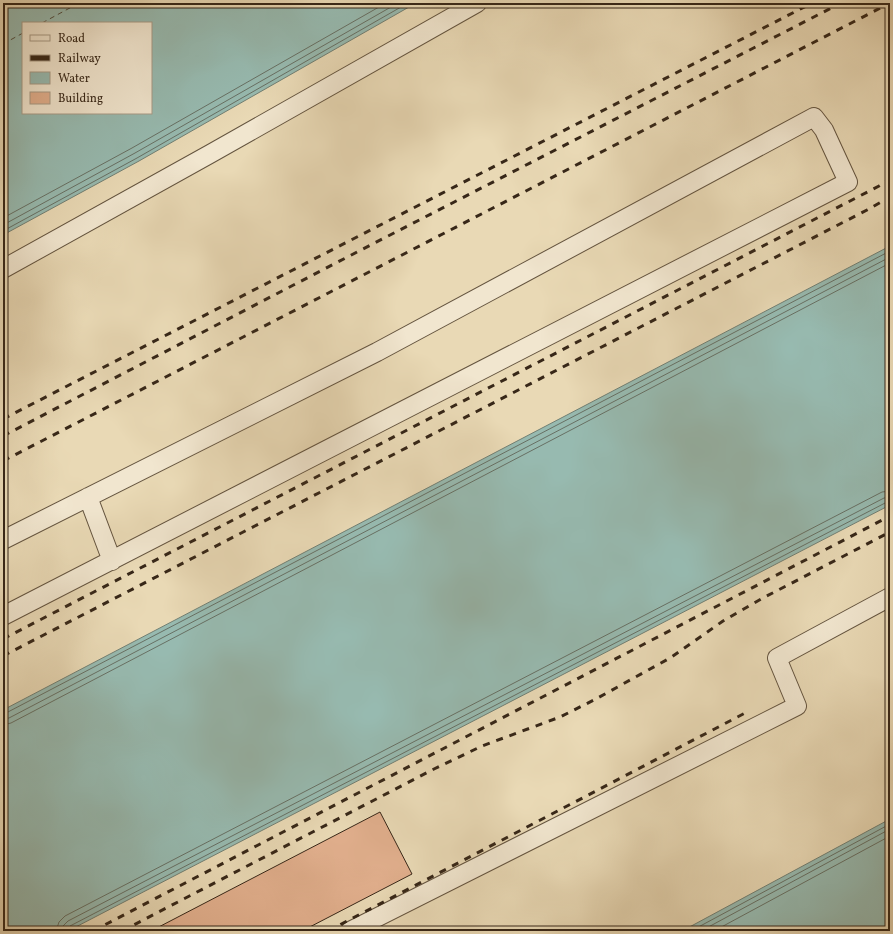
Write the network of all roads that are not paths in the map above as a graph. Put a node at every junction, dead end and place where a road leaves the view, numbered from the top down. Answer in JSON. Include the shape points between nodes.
{"nodes":[{"id":1,"x":477,"y":3,"type":"edge"},
{"id":2,"x":3,"y":269,"type":"edge"},
{"id":3,"x":88,"y":497,"type":"junction"},
{"id":4,"x":3,"y":540,"type":"edge"},
{"id":5,"x":112,"y":561,"type":"junction"},
{"id":6,"x":890,"y":597,"type":"edge"},
{"id":7,"x":3,"y":616,"type":"edge"},
{"id":8,"x":350,"y":931,"type":"edge"}],
"edges":[{"from":1,"to":2,"type":"lane"},
{"from":3,"to":4,"type":"lane"},
{"from":3,"to":5,"type":"lane"},
{"from":3,"to":5,"type":"lane","via":[[376,352],[814,117],[824,130],[848,182]]},
{"from":5,"to":7,"type":"lane"},
{"from":6,"to":8,"type":"lane","via":[[777,658],[797,706]]}]}
